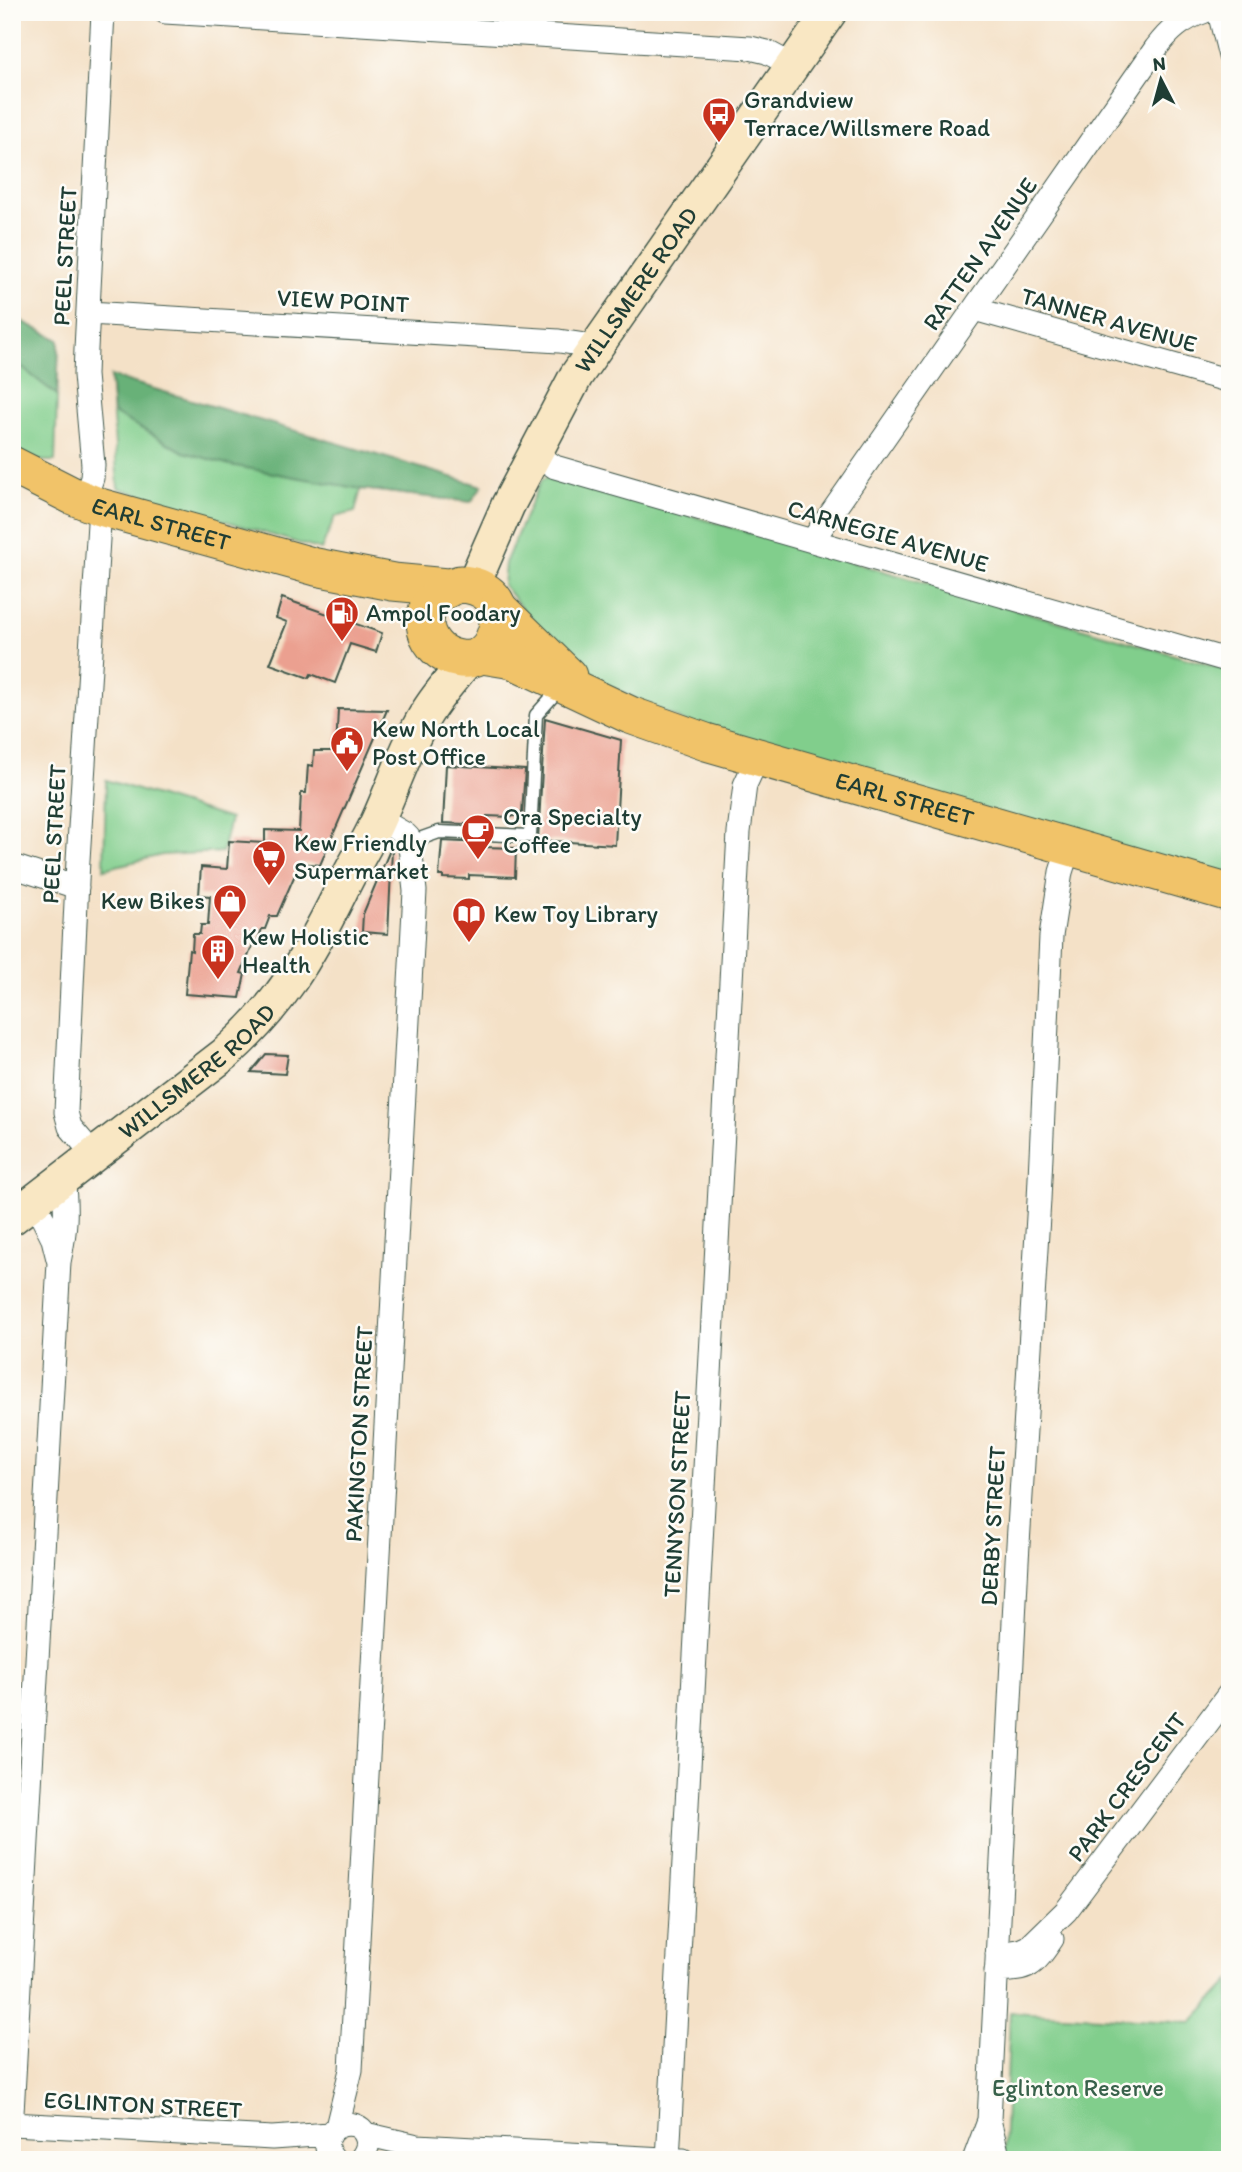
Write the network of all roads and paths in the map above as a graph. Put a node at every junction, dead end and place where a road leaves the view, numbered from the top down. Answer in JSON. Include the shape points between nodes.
{"nodes":[{"id":1,"x":103,"y":12,"type":"edge"},
{"id":2,"x":165,"y":12,"type":"edge"},
{"id":3,"x":830,"y":12,"type":"edge"},
{"id":4,"x":1218,"y":14,"type":"edge"},
{"id":5,"x":1230,"y":56,"type":"edge"},
{"id":6,"x":793,"y":66,"type":"junction"},
{"id":7,"x":974,"y":309,"type":"junction"},
{"id":8,"x":89,"y":313,"type":"junction"},
{"id":9,"x":593,"y":350,"type":"junction"},
{"id":10,"x":1230,"y":381,"type":"edge"},
{"id":11,"x":536,"y":454,"type":"junction"},
{"id":12,"x":12,"y":465,"type":"edge"},
{"id":13,"x":92,"y":504,"type":"junction"},
{"id":14,"x":812,"y":541,"type":"junction"},
{"id":15,"x":316,"y":567,"type":"junction"},
{"id":16,"x":473,"y":593,"type":"junction"},
{"id":17,"x":453,"y":648,"type":"junction"},
{"id":18,"x":1230,"y":661,"type":"edge"},
{"id":19,"x":573,"y":686,"type":"junction"},
{"id":20,"x":749,"y":755,"type":"junction"},
{"id":21,"x":379,"y":819,"type":"junction"},
{"id":22,"x":411,"y":842,"type":"junction"},
{"id":23,"x":1061,"y":844,"type":"junction"},
{"id":24,"x":12,"y":866,"type":"edge"},
{"id":25,"x":77,"y":887,"type":"junction"},
{"id":26,"x":342,"y":889,"type":"junction"},
{"id":27,"x":1230,"y":893,"type":"edge"},
{"id":28,"x":94,"y":1155,"type":"junction"},
{"id":29,"x":63,"y":1177,"type":"junction"},
{"id":30,"x":23,"y":1209,"type":"edge"},
{"id":31,"x":59,"y":1262,"type":"junction"},
{"id":32,"x":1230,"y":1693,"type":"edge"},
{"id":33,"x":996,"y":1963,"type":"junction"},
{"id":34,"x":351,"y":2070,"type":"junction"},
{"id":35,"x":12,"y":2113,"type":"edge"},
{"id":36,"x":989,"y":2120,"type":"junction"},
{"id":37,"x":12,"y":2124,"type":"edge"},
{"id":38,"x":332,"y":2142,"type":"edge"},
{"id":39,"x":363,"y":2144,"type":"edge"},
{"id":40,"x":668,"y":2159,"type":"edge"},
{"id":41,"x":683,"y":2160,"type":"edge"},
{"id":42,"x":974,"y":2160,"type":"edge"},
{"id":43,"x":999,"y":2160,"type":"edge"}],
"edges":[{"from":1,"to":8,"type":"street","name":"PEEL STREET"},
{"from":2,"to":6,"type":"street","via":[[750,48]]},
{"from":3,"to":6,"type":"main road","name":"WILLSMERE ROAD"},
{"from":4,"to":5,"type":"street"},
{"from":4,"to":7,"type":"street","name":"RATTEN AVENUE","via":[[1190,16],[1161,42]]},
{"from":6,"to":9,"type":"main road","name":"WILLSMERE ROAD"},
{"from":7,"to":10,"type":"street","name":"TANNER AVENUE"},
{"from":7,"to":14,"type":"street","name":"RATTEN AVENUE"},
{"from":8,"to":9,"type":"street","name":"VIEW POINT","via":[[559,341]]},
{"from":8,"to":13,"type":"street","name":"PEEL STREET","via":[[85,375]]},
{"from":9,"to":11,"type":"main road","name":"WILLSMERE ROAD"},
{"from":11,"to":14,"type":"street","name":"CARNEGIE AVENUE","via":[[555,467]]},
{"from":11,"to":16,"type":"main road","name":"WILLSMERE ROAD","via":[[508,505]]},
{"from":12,"to":13,"type":"main road","name":"EARL STREET"},
{"from":13,"to":15,"type":"main road","name":"EARL STREET"},
{"from":13,"to":25,"type":"street","name":"PEEL STREET"},
{"from":14,"to":18,"type":"street","name":"CARNEGIE AVENUE"},
{"from":15,"to":16,"type":"main road","name":"EARL STREET"},
{"from":15,"to":17,"type":"main road","name":"EARL STREET","via":[[383,599]]},
{"from":16,"to":17,"type":"main road","via":[[499,620],[496,632],[489,647]]},
{"from":16,"to":17,"type":"main road","via":[[436,595],[428,606],[425,620]]},
{"from":16,"to":19,"type":"main road","name":"EARL STREET"},
{"from":17,"to":19,"type":"main road","name":"EARL STREET","via":[[513,660]]},
{"from":17,"to":21,"type":"main road","name":"WILLSMERE ROAD"},
{"from":17,"to":26,"type":"main road","name":"WILLSMERE ROAD","via":[[433,670],[424,697],[401,736],[366,814]]},
{"from":19,"to":20,"type":"main road","name":"EARL STREET","via":[[656,725]]},
{"from":19,"to":22,"type":"lane","via":[[536,715],[530,836],[439,832]]},
{"from":20,"to":23,"type":"main road","name":"EARL STREET"},
{"from":20,"to":40,"type":"street","name":"TENNYSON STREET","via":[[733,778],[739,832]]},
{"from":21,"to":22,"type":"street"},
{"from":21,"to":26,"type":"main road","name":"WILLSMERE ROAD"},
{"from":22,"to":34,"type":"street","name":"PAKINGTON STREET","via":[[415,891],[411,975]]},
{"from":23,"to":27,"type":"main road","name":"EARL STREET"},
{"from":23,"to":33,"type":"street","name":"DERBY STREET","via":[[1046,873],[1051,936],[1039,1200]]},
{"from":24,"to":25,"type":"street"},
{"from":25,"to":28,"type":"street","name":"PEEL STREET","via":[[65,1112],[70,1127]]},
{"from":26,"to":28,"type":"main road","name":"WILLSMERE ROAD","via":[[304,962],[248,1034]]},
{"from":28,"to":29,"type":"main road","name":"WILLSMERE ROAD"},
{"from":29,"to":30,"type":"main road","name":"WILLSMERE ROAD"},
{"from":29,"to":31,"type":"street","via":[[66,1232]]},
{"from":30,"to":31,"type":"street","via":[[53,1239]]},
{"from":31,"to":35,"type":"street"},
{"from":32,"to":33,"type":"street","name":"PARK CRESCENT","via":[[1066,1911],[1029,1947]]},
{"from":33,"to":36,"type":"street","name":"DERBY STREET"},
{"from":34,"to":38,"type":"street","name":"PAKINGTON STREET"},
{"from":34,"to":39,"type":"street","name":"PAKINGTON STREET"},
{"from":36,"to":42,"type":"street","name":"DERBY STREET"},
{"from":36,"to":43,"type":"street","name":"DERBY STREET"},
{"from":37,"to":38,"type":"street","name":"EGLINTON STREET"},
{"from":38,"to":39,"type":"street","name":"EGLINTON STREET","via":[[349,2124]]},
{"from":39,"to":40,"type":"street"},
{"from":40,"to":41,"type":"street"}]}
